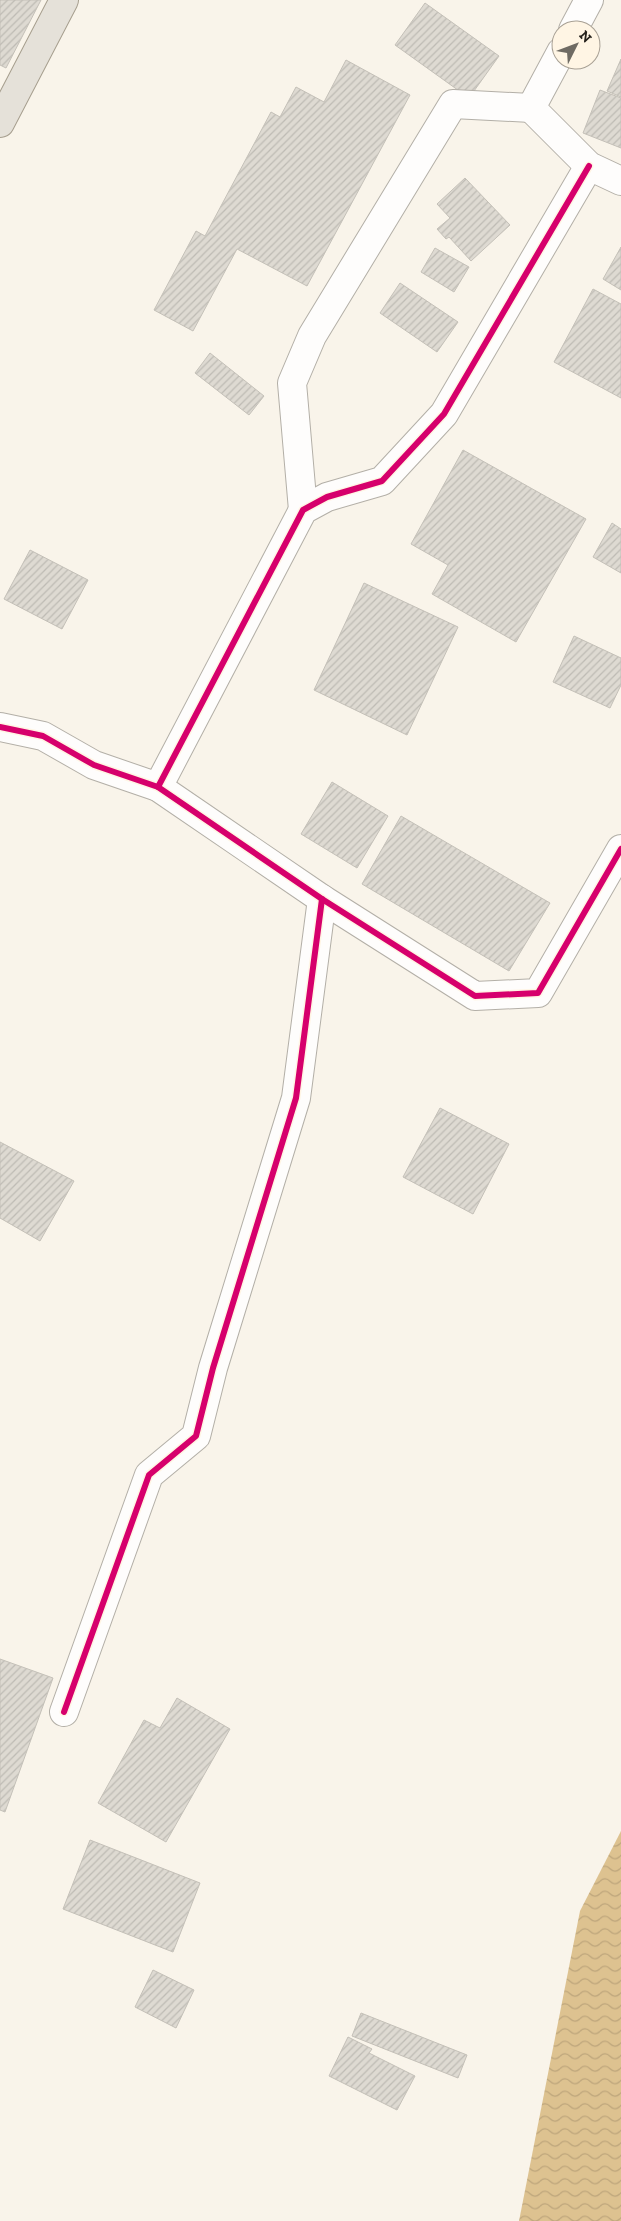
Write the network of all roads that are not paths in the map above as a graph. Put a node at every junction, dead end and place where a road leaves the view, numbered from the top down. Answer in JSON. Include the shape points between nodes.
{"nodes":[{"id":1,"x":64,"y":0,"type":"edge"},
{"id":2,"x":588,"y":0,"type":"edge"},
{"id":3,"x":578,"y":20,"type":"edge"},
{"id":4,"x":551,"y":70,"type":"edge"},
{"id":5,"x":531,"y":108,"type":"junction"},
{"id":6,"x":0,"y":123,"type":"edge"},
{"id":7,"x":589,"y":166,"type":"junction"},
{"id":8,"x":621,"y":181,"type":"edge"},
{"id":9,"x":303,"y":510,"type":"junction"},
{"id":10,"x":0,"y":727,"type":"edge"},
{"id":11,"x":158,"y":787,"type":"junction"},
{"id":12,"x":621,"y":849,"type":"edge"},
{"id":13,"x":322,"y":899,"type":"junction"},
{"id":14,"x":64,"y":1712,"type":"dead end"}],
"edges":[{"from":1,"to":6,"type":"main road"},
{"from":2,"to":3,"type":"street"},
{"from":4,"to":5,"type":"street"},
{"from":5,"to":7,"type":"street"},
{"from":5,"to":9,"type":"street","via":[[453,104],[312,336],[292,383]]},
{"from":7,"to":8,"type":"street"},
{"from":7,"to":9,"type":"street","via":[[444,414],[382,481],[327,497]]},
{"from":9,"to":11,"type":"street"},
{"from":10,"to":11,"type":"street","via":[[43,736],[94,765]]},
{"from":11,"to":13,"type":"street"},
{"from":12,"to":13,"type":"street","via":[[538,993],[476,996]]},
{"from":13,"to":14,"type":"street","via":[[296,1098],[213,1368],[196,1436],[149,1475]]}]}
